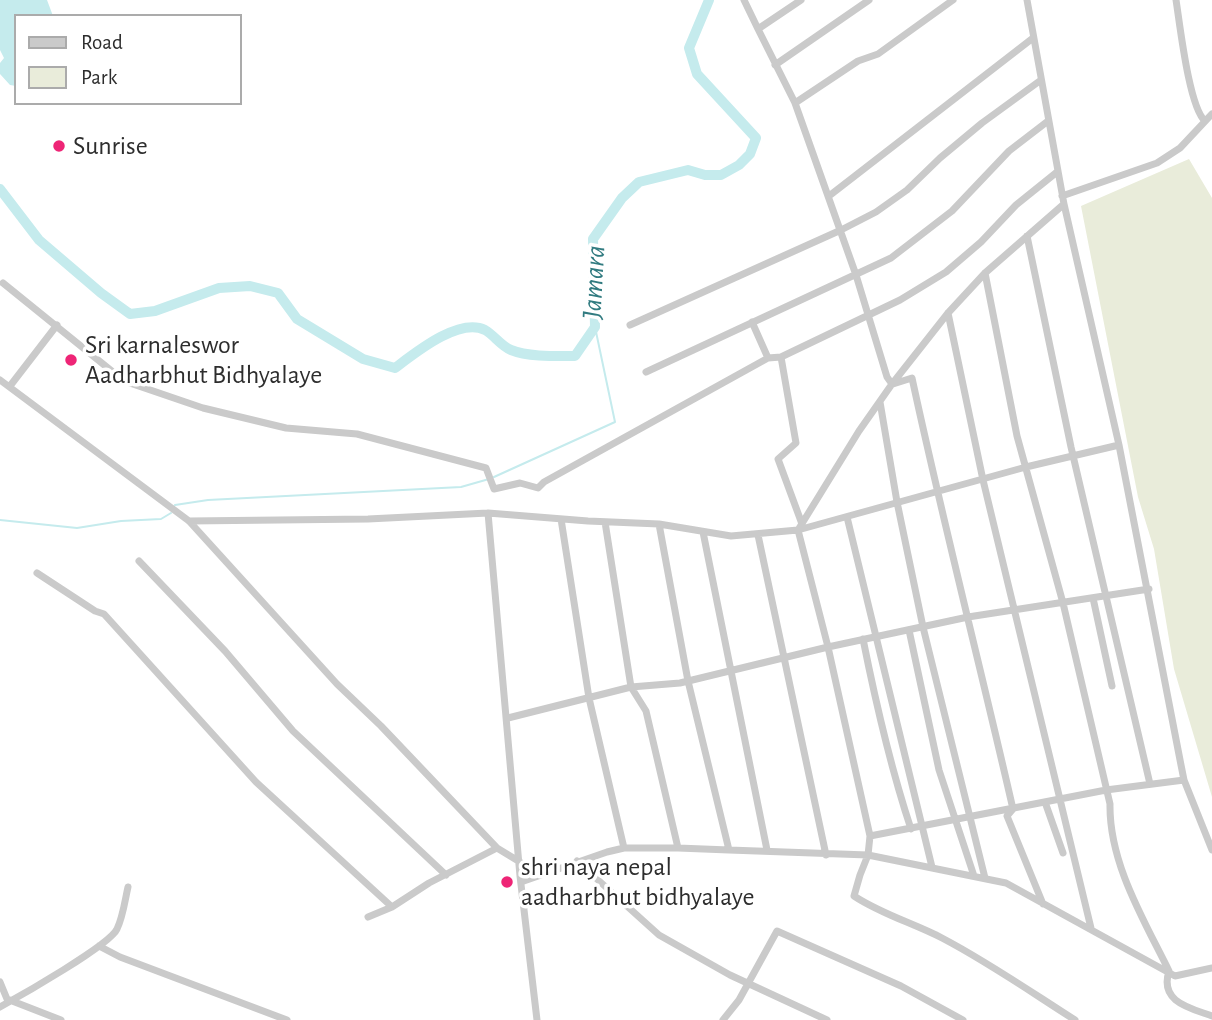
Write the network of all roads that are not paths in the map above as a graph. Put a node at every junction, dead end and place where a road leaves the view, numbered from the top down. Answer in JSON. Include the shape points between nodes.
{"nodes":[{"id":1,"x":744,"y":0,"type":"edge"},
{"id":2,"x":801,"y":0,"type":"edge"},
{"id":3,"x":869,"y":0,"type":"edge"},
{"id":4,"x":953,"y":0,"type":"edge"},
{"id":5,"x":1027,"y":0,"type":"edge"},
{"id":6,"x":1176,"y":0,"type":"edge"},
{"id":7,"x":758,"y":29,"type":"junction"},
{"id":8,"x":1033,"y":38,"type":"junction"},
{"id":9,"x":775,"y":65,"type":"junction"},
{"id":10,"x":1041,"y":80,"type":"junction"},
{"id":11,"x":795,"y":103,"type":"junction"},
{"id":12,"x":1212,"y":114,"type":"edge"},
{"id":13,"x":1048,"y":121,"type":"junction"},
{"id":14,"x":1205,"y":121,"type":"junction"},
{"id":15,"x":1057,"y":172,"type":"junction"},
{"id":16,"x":829,"y":196,"type":"junction"},
{"id":17,"x":1063,"y":200,"type":"junction"},
{"id":18,"x":841,"y":230,"type":"junction"},
{"id":19,"x":1027,"y":236,"type":"junction"},
{"id":20,"x":985,"y":273,"type":"junction"},
{"id":21,"x":856,"y":275,"type":"junction"},
{"id":22,"x":3,"y":283,"type":"dead end"},
{"id":23,"x":948,"y":313,"type":"junction"},
{"id":24,"x":867,"y":316,"type":"junction"},
{"id":25,"x":752,"y":322,"type":"junction"},
{"id":26,"x":630,"y":325,"type":"dead end"},
{"id":27,"x":57,"y":326,"type":"junction"},
{"id":28,"x":781,"y":357,"type":"junction"},
{"id":29,"x":768,"y":358,"type":"junction"},
{"id":30,"x":646,"y":372,"type":"dead end"},
{"id":31,"x":0,"y":380,"type":"edge"},
{"id":32,"x":892,"y":384,"type":"junction"},
{"id":33,"x":10,"y":386,"type":"junction"},
{"id":34,"x":880,"y":402,"type":"junction"},
{"id":35,"x":1119,"y":445,"type":"junction"},
{"id":36,"x":1073,"y":456,"type":"junction"},
{"id":37,"x":1026,"y":467,"type":"junction"},
{"id":38,"x":983,"y":480,"type":"junction"},
{"id":39,"x":936,"y":492,"type":"junction"},
{"id":40,"x":897,"y":502,"type":"junction"},
{"id":41,"x":488,"y":513,"type":"junction"},
{"id":42,"x":847,"y":517,"type":"junction"},
{"id":43,"x":561,"y":519,"type":"junction"},
{"id":44,"x":189,"y":521,"type":"junction"},
{"id":45,"x":605,"y":522,"type":"junction"},
{"id":46,"x":659,"y":524,"type":"junction"},
{"id":47,"x":800,"y":527,"type":"junction"},
{"id":48,"x":703,"y":532,"type":"junction"},
{"id":49,"x":758,"y":535,"type":"junction"},
{"id":50,"x":139,"y":561,"type":"dead end"},
{"id":51,"x":37,"y":573,"type":"dead end"},
{"id":52,"x":1149,"y":589,"type":"junction"},
{"id":53,"x":1106,"y":595,"type":"junction"},
{"id":54,"x":1093,"y":598,"type":"junction"},
{"id":55,"x":1063,"y":603,"type":"junction"},
{"id":56,"x":1015,"y":608,"type":"junction"},
{"id":57,"x":968,"y":617,"type":"junction"},
{"id":58,"x":923,"y":627,"type":"junction"},
{"id":59,"x":909,"y":630,"type":"junction"},
{"id":60,"x":876,"y":637,"type":"junction"},
{"id":61,"x":863,"y":639,"type":"junction"},
{"id":62,"x":828,"y":647,"type":"junction"},
{"id":63,"x":784,"y":657,"type":"junction"},
{"id":64,"x":729,"y":671,"type":"junction"},
{"id":65,"x":688,"y":681,"type":"junction"},
{"id":66,"x":1112,"y":685,"type":"dead end"},
{"id":67,"x":631,"y":687,"type":"junction"},
{"id":68,"x":589,"y":698,"type":"junction"},
{"id":69,"x":508,"y":718,"type":"junction"},
{"id":70,"x":1184,"y":779,"type":"junction"},
{"id":71,"x":1150,"y":784,"type":"junction"},
{"id":72,"x":1106,"y":790,"type":"junction"},
{"id":73,"x":1059,"y":799,"type":"junction"},
{"id":74,"x":1045,"y":802,"type":"junction"},
{"id":75,"x":1013,"y":809,"type":"junction"},
{"id":76,"x":971,"y":816,"type":"junction"},
{"id":77,"x":957,"y":820,"type":"junction"},
{"id":78,"x":923,"y":826,"type":"junction"},
{"id":79,"x":911,"y":828,"type":"junction"},
{"id":80,"x":870,"y":836,"type":"junction"},
{"id":81,"x":496,"y":848,"type":"junction"},
{"id":82,"x":678,"y":848,"type":"junction"},
{"id":83,"x":624,"y":849,"type":"junction"},
{"id":84,"x":729,"y":850,"type":"junction"},
{"id":85,"x":767,"y":850,"type":"junction"},
{"id":86,"x":1212,"y":850,"type":"edge"},
{"id":87,"x":1063,"y":853,"type":"dead end"},
{"id":88,"x":826,"y":855,"type":"junction"},
{"id":89,"x":868,"y":855,"type":"junction"},
{"id":90,"x":577,"y":860,"type":"junction"},
{"id":91,"x":520,"y":862,"type":"junction"},
{"id":92,"x":932,"y":867,"type":"junction"},
{"id":93,"x":446,"y":875,"type":"junction"},
{"id":94,"x":974,"y":876,"type":"junction"},
{"id":95,"x":985,"y":878,"type":"junction"},
{"id":96,"x":521,"y":881,"type":"junction"},
{"id":97,"x":128,"y":887,"type":"dead end"},
{"id":98,"x":1043,"y":904,"type":"junction"},
{"id":99,"x":391,"y":907,"type":"junction"},
{"id":100,"x":368,"y":917,"type":"dead end"},
{"id":101,"x":1091,"y":928,"type":"junction"},
{"id":102,"x":99,"y":946,"type":"junction"},
{"id":103,"x":1212,"y":968,"type":"edge"},
{"id":104,"x":1169,"y":971,"type":"junction"},
{"id":105,"x":0,"y":982,"type":"edge"},
{"id":106,"x":747,"y":984,"type":"junction"},
{"id":107,"x":11,"y":1001,"type":"junction"},
{"id":108,"x":0,"y":1007,"type":"edge"},
{"id":109,"x":1212,"y":1016,"type":"edge"},
{"id":110,"x":273,"y":1018,"type":"edge"},
{"id":111,"x":61,"y":1020,"type":"edge"},
{"id":112,"x":286,"y":1020,"type":"edge"},
{"id":113,"x":537,"y":1020,"type":"edge"},
{"id":114,"x":723,"y":1020,"type":"edge"},
{"id":115,"x":827,"y":1020,"type":"edge"},
{"id":116,"x":963,"y":1020,"type":"edge"},
{"id":117,"x":1075,"y":1020,"type":"edge"}],
"edges":[{"from":1,"to":7,"type":"street"},
{"from":2,"to":7,"type":"street"},
{"from":3,"to":9,"type":"street"},
{"from":4,"to":11,"type":"street","via":[[878,54],[858,61]]},
{"from":5,"to":8,"type":"street"},
{"from":6,"to":14,"type":"street","via":[[1194,98]]},
{"from":7,"to":9,"type":"street"},
{"from":8,"to":10,"type":"street"},
{"from":8,"to":16,"type":"street"},
{"from":9,"to":11,"type":"street"},
{"from":10,"to":13,"type":"street"},
{"from":10,"to":18,"type":"street","via":[[982,123],[907,190]]},
{"from":11,"to":16,"type":"street"},
{"from":12,"to":14,"type":"street"},
{"from":13,"to":15,"type":"street"},
{"from":13,"to":21,"type":"street","via":[[1009,152],[952,211],[891,258]]},
{"from":14,"to":17,"type":"street","via":[[1180,148],[1157,163]]},
{"from":15,"to":17,"type":"street"},
{"from":15,"to":24,"type":"street","via":[[946,272]]},
{"from":16,"to":18,"type":"street"},
{"from":17,"to":19,"type":"street"},
{"from":17,"to":35,"type":"street"},
{"from":18,"to":21,"type":"street"},
{"from":18,"to":26,"type":"street"},
{"from":19,"to":20,"type":"street"},
{"from":19,"to":36,"type":"street"},
{"from":20,"to":23,"type":"street"},
{"from":20,"to":37,"type":"street"},
{"from":21,"to":24,"type":"street"},
{"from":21,"to":25,"type":"street"},
{"from":22,"to":27,"type":"street"},
{"from":23,"to":32,"type":"street"},
{"from":23,"to":38,"type":"street"},
{"from":24,"to":28,"type":"street"},
{"from":24,"to":32,"type":"street"},
{"from":25,"to":29,"type":"street"},
{"from":25,"to":30,"type":"street"},
{"from":27,"to":29,"type":"street","via":[[124,381],[163,396],[286,428],[356,433],[435,453],[486,468],[494,489],[520,483],[538,488]]},
{"from":27,"to":33,"type":"street"},
{"from":28,"to":29,"type":"street"},
{"from":28,"to":47,"type":"street","via":[[796,443],[778,459]]},
{"from":31,"to":33,"type":"street"},
{"from":32,"to":34,"type":"street"},
{"from":32,"to":39,"type":"street","via":[[912,378]]},
{"from":33,"to":44,"type":"street"},
{"from":34,"to":40,"type":"street"},
{"from":34,"to":47,"type":"street"},
{"from":35,"to":36,"type":"street"},
{"from":35,"to":52,"type":"street"},
{"from":36,"to":37,"type":"street"},
{"from":36,"to":53,"type":"street"},
{"from":37,"to":38,"type":"street"},
{"from":37,"to":55,"type":"street"},
{"from":38,"to":39,"type":"street"},
{"from":38,"to":56,"type":"street"},
{"from":39,"to":40,"type":"street"},
{"from":39,"to":57,"type":"street"},
{"from":40,"to":42,"type":"street"},
{"from":40,"to":58,"type":"street"},
{"from":41,"to":43,"type":"street"},
{"from":41,"to":44,"type":"street"},
{"from":41,"to":69,"type":"street"},
{"from":42,"to":47,"type":"street"},
{"from":42,"to":60,"type":"street"},
{"from":43,"to":45,"type":"street"},
{"from":43,"to":68,"type":"street"},
{"from":44,"to":81,"type":"street","via":[[337,684]]},
{"from":45,"to":46,"type":"street"},
{"from":45,"to":67,"type":"street"},
{"from":46,"to":48,"type":"street"},
{"from":46,"to":65,"type":"street"},
{"from":47,"to":49,"type":"street"},
{"from":47,"to":62,"type":"street"},
{"from":48,"to":49,"type":"street"},
{"from":48,"to":64,"type":"street"},
{"from":49,"to":63,"type":"street"},
{"from":50,"to":93,"type":"street","via":[[293,731]]},
{"from":51,"to":99,"type":"street","via":[[104,614],[256,782]]},
{"from":52,"to":53,"type":"street"},
{"from":52,"to":70,"type":"street"},
{"from":53,"to":54,"type":"street"},
{"from":53,"to":71,"type":"street"},
{"from":54,"to":55,"type":"street"},
{"from":54,"to":66,"type":"street"},
{"from":55,"to":56,"type":"street"},
{"from":55,"to":72,"type":"street"},
{"from":56,"to":57,"type":"street"},
{"from":56,"to":73,"type":"street"},
{"from":57,"to":58,"type":"street"},
{"from":57,"to":75,"type":"street"},
{"from":58,"to":59,"type":"street"},
{"from":58,"to":76,"type":"street"},
{"from":59,"to":60,"type":"street"},
{"from":59,"to":77,"type":"street","via":[[939,770]]},
{"from":60,"to":61,"type":"street"},
{"from":60,"to":78,"type":"street"},
{"from":61,"to":62,"type":"street"},
{"from":61,"to":79,"type":"street","via":[[893,772]]},
{"from":62,"to":63,"type":"street"},
{"from":62,"to":80,"type":"street"},
{"from":63,"to":64,"type":"street"},
{"from":63,"to":88,"type":"street"},
{"from":64,"to":65,"type":"street"},
{"from":64,"to":85,"type":"street"},
{"from":65,"to":67,"type":"street"},
{"from":65,"to":84,"type":"street"},
{"from":67,"to":68,"type":"street"},
{"from":67,"to":82,"type":"street","via":[[646,710]]},
{"from":68,"to":69,"type":"street"},
{"from":68,"to":83,"type":"street"},
{"from":69,"to":91,"type":"street"},
{"from":70,"to":71,"type":"street"},
{"from":70,"to":86,"type":"street"},
{"from":71,"to":72,"type":"street"},
{"from":72,"to":73,"type":"street"},
{"from":72,"to":104,"type":"street","via":[[1110,826],[1128,887]]},
{"from":73,"to":74,"type":"street"},
{"from":73,"to":101,"type":"street"},
{"from":74,"to":75,"type":"street"},
{"from":74,"to":87,"type":"street"},
{"from":75,"to":76,"type":"street"},
{"from":75,"to":98,"type":"street","via":[[1007,816]]},
{"from":76,"to":77,"type":"street"},
{"from":76,"to":95,"type":"street"},
{"from":77,"to":78,"type":"street"},
{"from":77,"to":94,"type":"street"},
{"from":78,"to":79,"type":"street"},
{"from":78,"to":92,"type":"street"},
{"from":79,"to":80,"type":"street"},
{"from":80,"to":89,"type":"street"},
{"from":81,"to":91,"type":"street"},
{"from":81,"to":93,"type":"street"},
{"from":82,"to":83,"type":"street"},
{"from":82,"to":84,"type":"street"},
{"from":83,"to":90,"type":"street"},
{"from":84,"to":85,"type":"street"},
{"from":85,"to":88,"type":"street"},
{"from":88,"to":89,"type":"street"},
{"from":89,"to":92,"type":"street"},
{"from":89,"to":117,"type":"street","via":[[854,896],[941,937]]},
{"from":90,"to":96,"type":"street"},
{"from":90,"to":106,"type":"street","via":[[659,935]]},
{"from":91,"to":96,"type":"street"},
{"from":92,"to":94,"type":"street"},
{"from":93,"to":99,"type":"street"},
{"from":94,"to":95,"type":"street"},
{"from":95,"to":98,"type":"street","via":[[1006,883]]},
{"from":96,"to":113,"type":"street"},
{"from":97,"to":102,"type":"street","via":[[117,931]]},
{"from":98,"to":101,"type":"street"},
{"from":99,"to":100,"type":"street"},
{"from":101,"to":104,"type":"street"},
{"from":102,"to":107,"type":"street"},
{"from":102,"to":110,"type":"street"},
{"from":103,"to":104,"type":"street","via":[[1175,976]]},
{"from":104,"to":109,"type":"street","via":[[1166,984],[1176,1003]]},
{"from":105,"to":107,"type":"street"},
{"from":106,"to":114,"type":"street"},
{"from":106,"to":115,"type":"street"},
{"from":106,"to":116,"type":"street","via":[[777,931],[901,986]]},
{"from":107,"to":108,"type":"street"},
{"from":107,"to":111,"type":"street"},
{"from":110,"to":112,"type":"street"}]}
